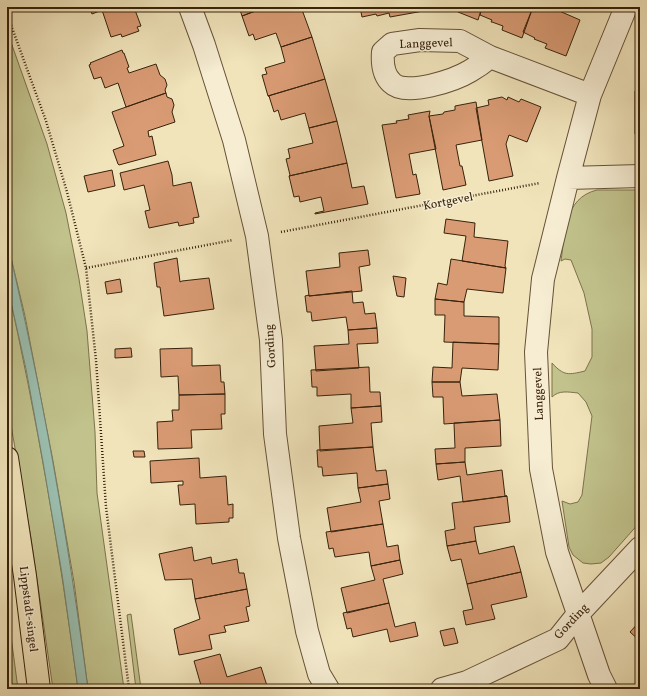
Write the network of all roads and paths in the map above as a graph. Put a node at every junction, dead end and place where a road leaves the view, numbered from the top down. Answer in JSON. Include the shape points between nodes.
{"nodes":[{"id":1,"x":190,"y":7,"type":"edge"},
{"id":2,"x":626,"y":7,"type":"edge"},
{"id":3,"x":7,"y":14,"type":"edge"},
{"id":4,"x":490,"y":57,"type":"dead end"},
{"id":5,"x":590,"y":95,"type":"junction"},
{"id":6,"x":640,"y":176,"type":"edge"},
{"id":7,"x":568,"y":178,"type":"junction"},
{"id":8,"x":257,"y":236,"type":"junction"},
{"id":9,"x":86,"y":268,"type":"junction"},
{"id":10,"x":7,"y":458,"type":"edge"},
{"id":11,"x":640,"y":548,"type":"edge"},
{"id":12,"x":578,"y":614,"type":"junction"},
{"id":13,"x":39,"y":689,"type":"edge"},
{"id":14,"x":129,"y":689,"type":"edge"},
{"id":15,"x":328,"y":689,"type":"edge"},
{"id":16,"x":442,"y":689,"type":"edge"},
{"id":17,"x":606,"y":689,"type":"edge"}],
"edges":[{"from":1,"to":8,"type":"street","name":"Gording","via":[[234,140]]},
{"from":2,"to":5,"type":"street","name":"Langgevel"},
{"from":3,"to":9,"type":"path","via":[[46,121]]},
{"from":4,"to":5,"type":"street"},
{"from":5,"to":7,"type":"street","name":"Langgevel"},
{"from":6,"to":7,"type":"street"},
{"from":7,"to":8,"type":"path","name":"Kortgevel"},
{"from":7,"to":12,"type":"street","name":"Langgevel","via":[[543,278],[536,352],[541,469],[557,552]]},
{"from":8,"to":9,"type":"path","name":"Kortgevel"},
{"from":8,"to":15,"type":"street","name":"Gording","via":[[271,340],[275,434],[289,538],[318,674]]},
{"from":9,"to":14,"type":"path","via":[[96,360],[106,507]]},
{"from":10,"to":13,"type":"main road","name":"Lippstadt-singel"},
{"from":11,"to":12,"type":"street","name":"Gording"},
{"from":12,"to":16,"type":"street","name":"Gording","via":[[558,639],[467,682]]},
{"from":12,"to":17,"type":"street","name":"Langgevel"}]}
